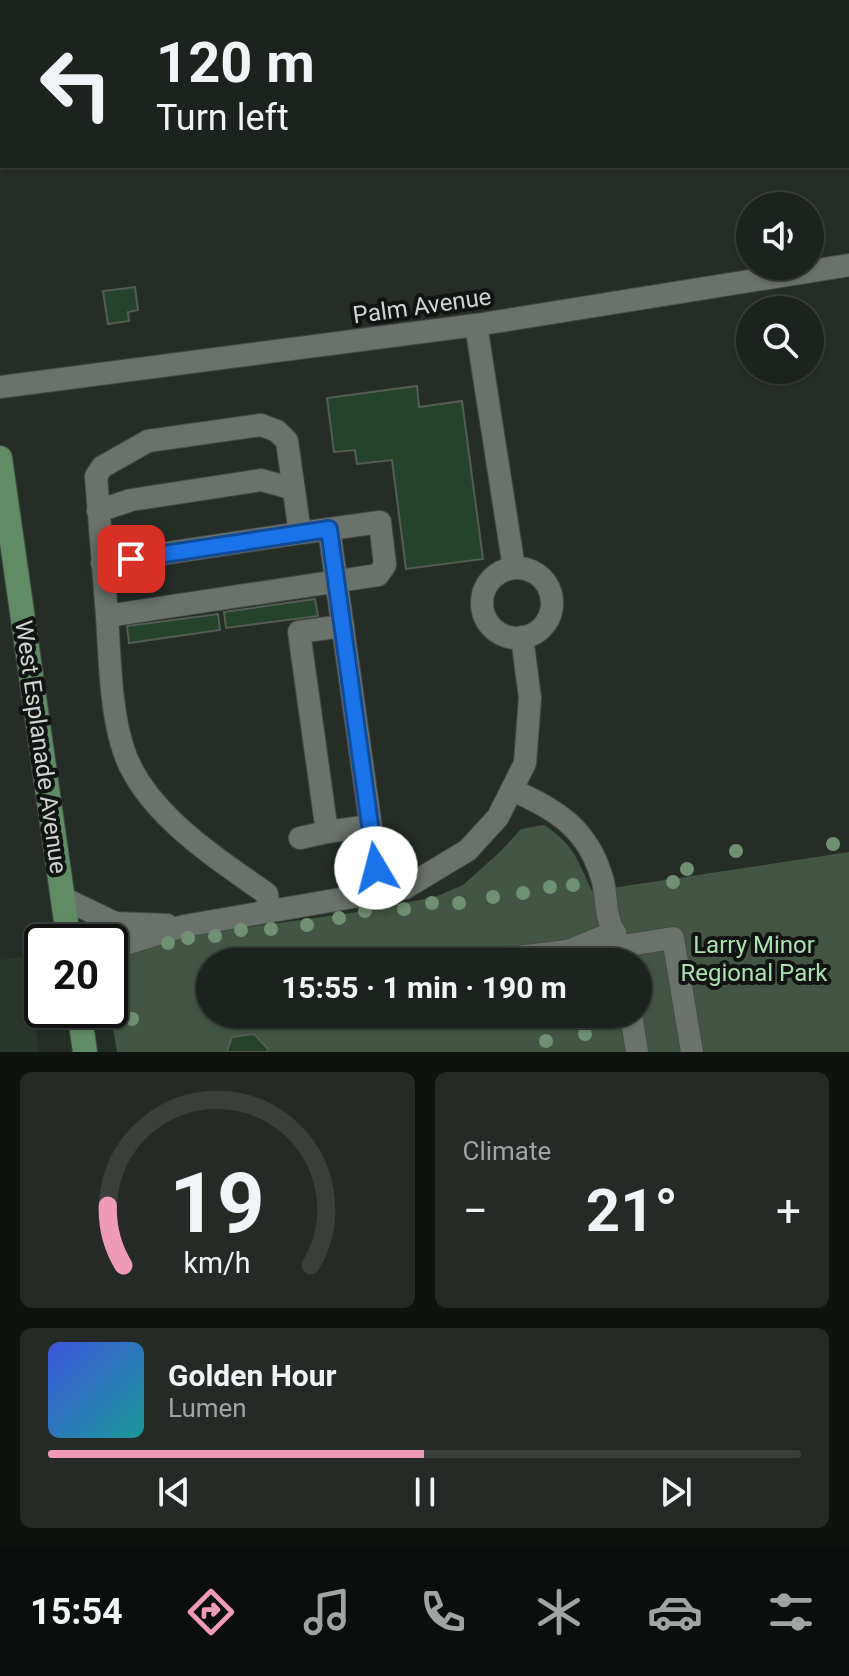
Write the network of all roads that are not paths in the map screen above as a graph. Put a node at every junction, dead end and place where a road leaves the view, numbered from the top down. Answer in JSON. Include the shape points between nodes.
{"nodes":[{"id":1,"x":849,"y":265,"type":"edge"},
{"id":2,"x":476,"y":325,"type":"junction"},
{"id":3,"x":0,"y":387,"type":"edge"},
{"id":4,"x":0,"y":458,"type":"edge"},
{"id":5,"x":294,"y":489,"type":"junction"},
{"id":6,"x":98,"y":511,"type":"junction"},
{"id":7,"x":329,"y":529,"type":"junction"},
{"id":8,"x":300,"y":533,"type":"junction"},
{"id":9,"x":102,"y":563,"type":"junction"},
{"id":10,"x":514,"y":568,"type":"junction"},
{"id":11,"x":336,"y":581,"type":"junction"},
{"id":12,"x":107,"y":616,"type":"junction"},
{"id":13,"x":343,"y":626,"type":"junction"},
{"id":14,"x":522,"y":637,"type":"junction"},
{"id":15,"x":512,"y":790,"type":"junction"},
{"id":16,"x":370,"y":826,"type":"junction"},
{"id":17,"x":327,"y":832,"type":"junction"},
{"id":18,"x":300,"y":838,"type":"dead end"},
{"id":19,"x":380,"y":892,"type":"junction"},
{"id":20,"x":63,"y":898,"type":"junction"},
{"id":21,"x":269,"y":910,"type":"junction"},
{"id":22,"x":67,"y":924,"type":"edge"},
{"id":23,"x":184,"y":926,"type":"junction"},
{"id":24,"x":128,"y":943,"type":"edge"},
{"id":25,"x":620,"y":947,"type":"edge"},
{"id":26,"x":82,"y":1028,"type":"edge"},
{"id":27,"x":633,"y":1028,"type":"edge"},
{"id":28,"x":85,"y":1052,"type":"edge"},
{"id":29,"x":637,"y":1052,"type":"edge"},
{"id":30,"x":692,"y":1052,"type":"edge"}],
"edges":[{"from":1,"to":2,"type":"street","name":"Palm Avenue"},
{"from":2,"to":3,"type":"street","name":"Palm Avenue"},
{"from":2,"to":10,"type":"street"},
{"from":4,"to":20,"type":"main road","name":"West Esplanade Avenue"},
{"from":5,"to":6,"type":"street","via":[[261,480],[131,500]]},
{"from":5,"to":6,"type":"street","via":[[287,441],[261,425],[148,441],[102,467],[96,476]]},
{"from":5,"to":8,"type":"street"},
{"from":6,"to":9,"type":"street"},
{"from":7,"to":8,"type":"street"},
{"from":7,"to":11,"type":"street"},
{"from":7,"to":11,"type":"street","via":[[380,522],[385,565],[378,575]]},
{"from":8,"to":9,"type":"street"},
{"from":9,"to":12,"type":"street"},
{"from":10,"to":14,"type":"street","via":[[526,569],[545,582],[552,604],[543,626]]},
{"from":10,"to":14,"type":"street","via":[[486,585],[482,607],[500,633]]},
{"from":11,"to":12,"type":"street"},
{"from":11,"to":13,"type":"street"},
{"from":12,"to":21,"type":"street","via":[[116,719],[122,749],[138,780],[201,846],[267,894]]},
{"from":13,"to":16,"type":"street"},
{"from":13,"to":17,"type":"street","via":[[299,632]]},
{"from":14,"to":15,"type":"street","via":[[530,698],[525,763]]},
{"from":15,"to":19,"type":"street","via":[[498,817],[468,850],[405,888]]},
{"from":15,"to":25,"type":"street","via":[[538,801],[580,831],[602,877],[608,919]]},
{"from":16,"to":17,"type":"street"},
{"from":16,"to":19,"type":"street"},
{"from":17,"to":18,"type":"street"},
{"from":19,"to":21,"type":"street"},
{"from":20,"to":22,"type":"main road","name":"West Esplanade Avenue"},
{"from":20,"to":23,"type":"street","via":[[115,923]]},
{"from":21,"to":23,"type":"street"},
{"from":23,"to":24,"type":"street"},
{"from":25,"to":30,"type":"street","via":[[673,938]]},
{"from":26,"to":28,"type":"main road"},
{"from":27,"to":29,"type":"street"}]}
